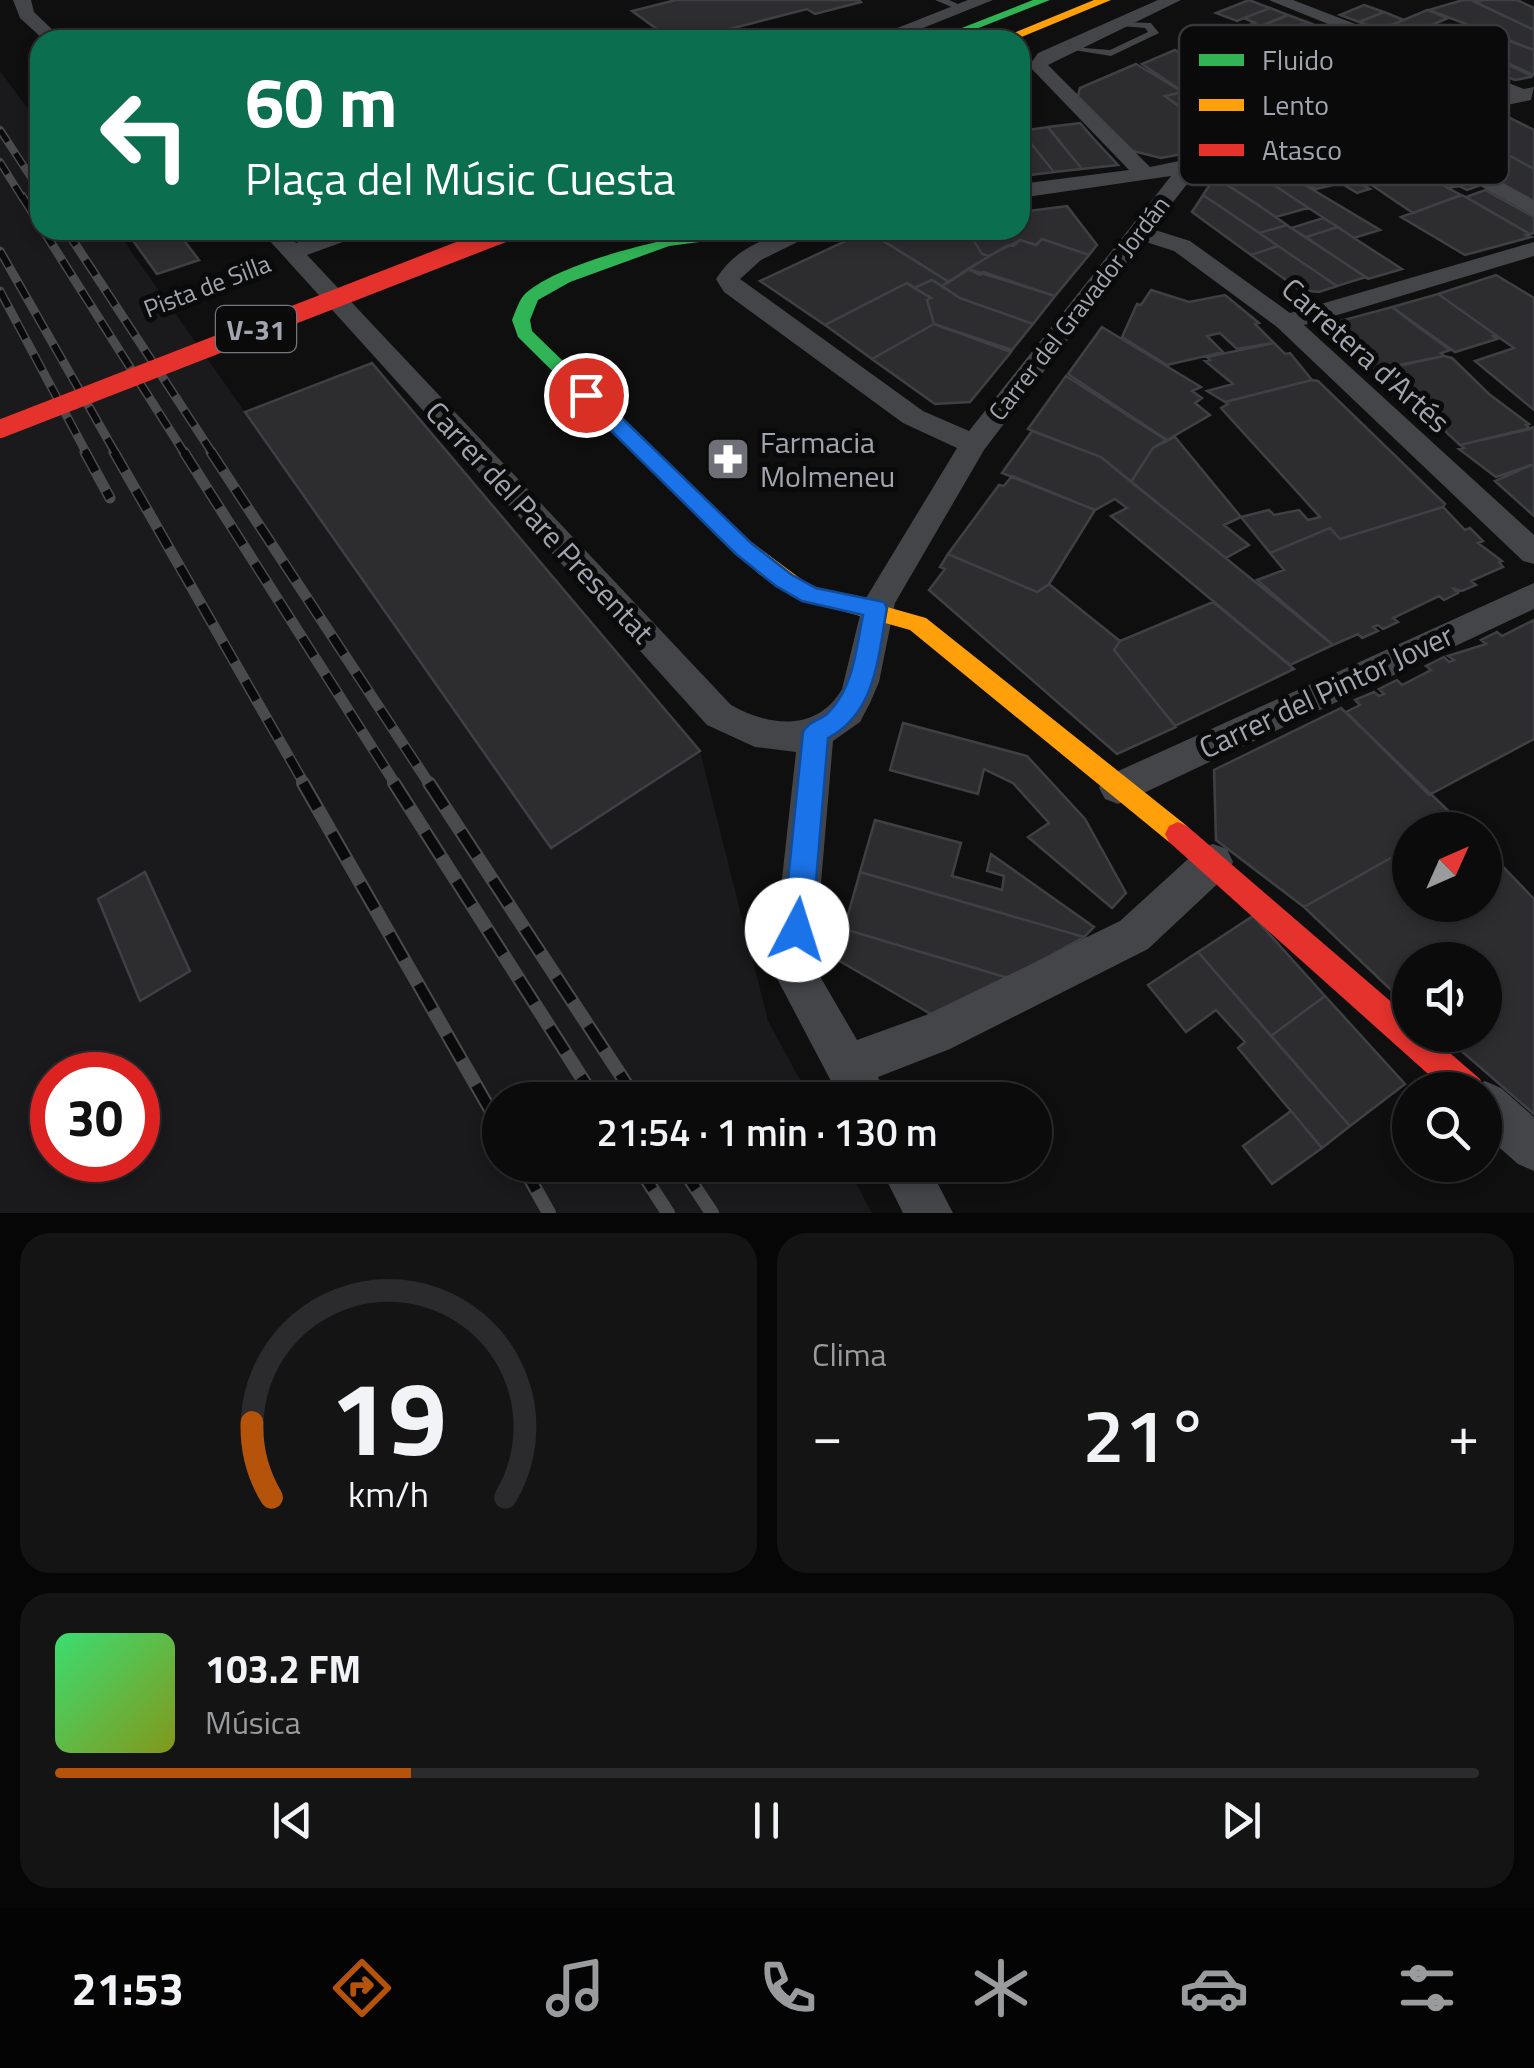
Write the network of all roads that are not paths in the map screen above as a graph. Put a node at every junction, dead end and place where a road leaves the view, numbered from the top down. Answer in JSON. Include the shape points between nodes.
{"nodes":[{"id":1,"x":22,"y":0,"type":"edge"},
{"id":2,"x":940,"y":0,"type":"edge"},
{"id":3,"x":984,"y":0,"type":"edge"},
{"id":4,"x":1044,"y":0,"type":"edge"},
{"id":5,"x":1105,"y":0,"type":"edge"},
{"id":6,"x":1172,"y":0,"type":"edge"},
{"id":7,"x":1278,"y":0,"type":"edge"},
{"id":8,"x":962,"y":8,"type":"junction"},
{"id":9,"x":1125,"y":24,"type":"junction"},
{"id":10,"x":1345,"y":25,"type":"edge"},
{"id":11,"x":43,"y":30,"type":"edge"},
{"id":12,"x":903,"y":30,"type":"edge"},
{"id":13,"x":964,"y":30,"type":"edge"},
{"id":14,"x":1028,"y":30,"type":"edge"},
{"id":15,"x":1079,"y":42,"type":"junction"},
{"id":16,"x":1509,"y":107,"type":"edge"},
{"id":17,"x":1534,"y":120,"type":"edge"},
{"id":18,"x":1179,"y":168,"type":"edge"},
{"id":19,"x":1146,"y":174,"type":"junction"},
{"id":20,"x":1179,"y":179,"type":"edge"},
{"id":21,"x":1491,"y":185,"type":"edge"},
{"id":22,"x":1030,"y":190,"type":"edge"},
{"id":23,"x":1534,"y":209,"type":"edge"},
{"id":24,"x":1137,"y":232,"type":"junction"},
{"id":25,"x":327,"y":240,"type":"edge"},
{"id":26,"x":486,"y":240,"type":"edge"},
{"id":27,"x":691,"y":240,"type":"edge"},
{"id":28,"x":789,"y":240,"type":"edge"},
{"id":29,"x":1534,"y":249,"type":"edge"},
{"id":30,"x":283,"y":256,"type":"edge"},
{"id":31,"x":1507,"y":257,"type":"junction"},
{"id":32,"x":343,"y":264,"type":"dead end"},
{"id":33,"x":1534,"y":274,"type":"edge"},
{"id":34,"x":1286,"y":322,"type":"junction"},
{"id":35,"x":0,"y":429,"type":"edge"},
{"id":36,"x":974,"y":444,"type":"junction"},
{"id":37,"x":1534,"y":553,"type":"edge"},
{"id":38,"x":1534,"y":594,"type":"edge"},
{"id":39,"x":876,"y":608,"type":"junction"},
{"id":40,"x":816,"y":732,"type":"junction"},
{"id":41,"x":1118,"y":788,"type":"junction"},
{"id":42,"x":1213,"y":862,"type":"junction"},
{"id":43,"x":1449,"y":1072,"type":"edge"},
{"id":44,"x":855,"y":1082,"type":"edge"},
{"id":45,"x":858,"y":1082,"type":"edge"},
{"id":46,"x":1502,"y":1119,"type":"edge"},
{"id":47,"x":1534,"y":1148,"type":"edge"},
{"id":48,"x":911,"y":1182,"type":"edge"},
{"id":49,"x":928,"y":1213,"type":"edge"}],
"edges":[{"from":1,"to":11,"type":"street"},
{"from":2,"to":8,"type":"lane"},
{"from":3,"to":8,"type":"street"},
{"from":4,"to":13,"type":"main road"},
{"from":5,"to":14,"type":"main road"},
{"from":6,"to":9,"type":"street"},
{"from":7,"to":10,"type":"street"},
{"from":8,"to":12,"type":"street"},
{"from":9,"to":15,"type":"street"},
{"from":9,"to":15,"type":"lane","via":[[1154,33],[1104,54],[1078,50]]},
{"from":15,"to":19,"type":"street","via":[[1038,66]]},
{"from":16,"to":17,"type":"street"},
{"from":18,"to":19,"type":"street"},
{"from":19,"to":22,"type":"street"},
{"from":20,"to":24,"type":"street","name":"Carrer del Gravador Jordán"},
{"from":21,"to":23,"type":"street"},
{"from":24,"to":34,"type":"street","name":"Carretera d'Artés","via":[[1182,246]]},
{"from":24,"to":36,"type":"street","name":"Carrer del Gravador Jordán"},
{"from":25,"to":30,"type":"street"},
{"from":26,"to":35,"type":"main road","number":"V-31","bridge":true},
{"from":27,"to":39,"type":"main road","via":[[648,247],[564,278],[532,297],[521,320],[533,343],[744,549],[810,595]]},
{"from":28,"to":36,"type":"street","via":[[732,270],[733,287],[913,418]]},
{"from":29,"to":31,"type":"street"},
{"from":30,"to":32,"type":"main road","name":"Pista de Silla","number":"V-31"},
{"from":30,"to":40,"type":"street","name":"Carrer del Pare Presentat","via":[[719,715],[774,738]]},
{"from":31,"to":33,"type":"street"},
{"from":31,"to":34,"type":"street"},
{"from":34,"to":37,"type":"street","name":"Carretera d'Artés"},
{"from":36,"to":39,"type":"street","name":"Carrer del Gravador Jordán"},
{"from":38,"to":41,"type":"street","name":"Carrer del Pintor Jover"},
{"from":39,"to":40,"type":"street","via":[[859,691],[835,722]]},
{"from":39,"to":41,"type":"main road","via":[[918,624]]},
{"from":40,"to":44,"type":"street","via":[[794,969]]},
{"from":41,"to":42,"type":"main road"},
{"from":42,"to":43,"type":"main road"},
{"from":42,"to":45,"type":"street","via":[[1134,935],[935,1034]]},
{"from":46,"to":47,"type":"street"},
{"from":48,"to":49,"type":"street"}]}
